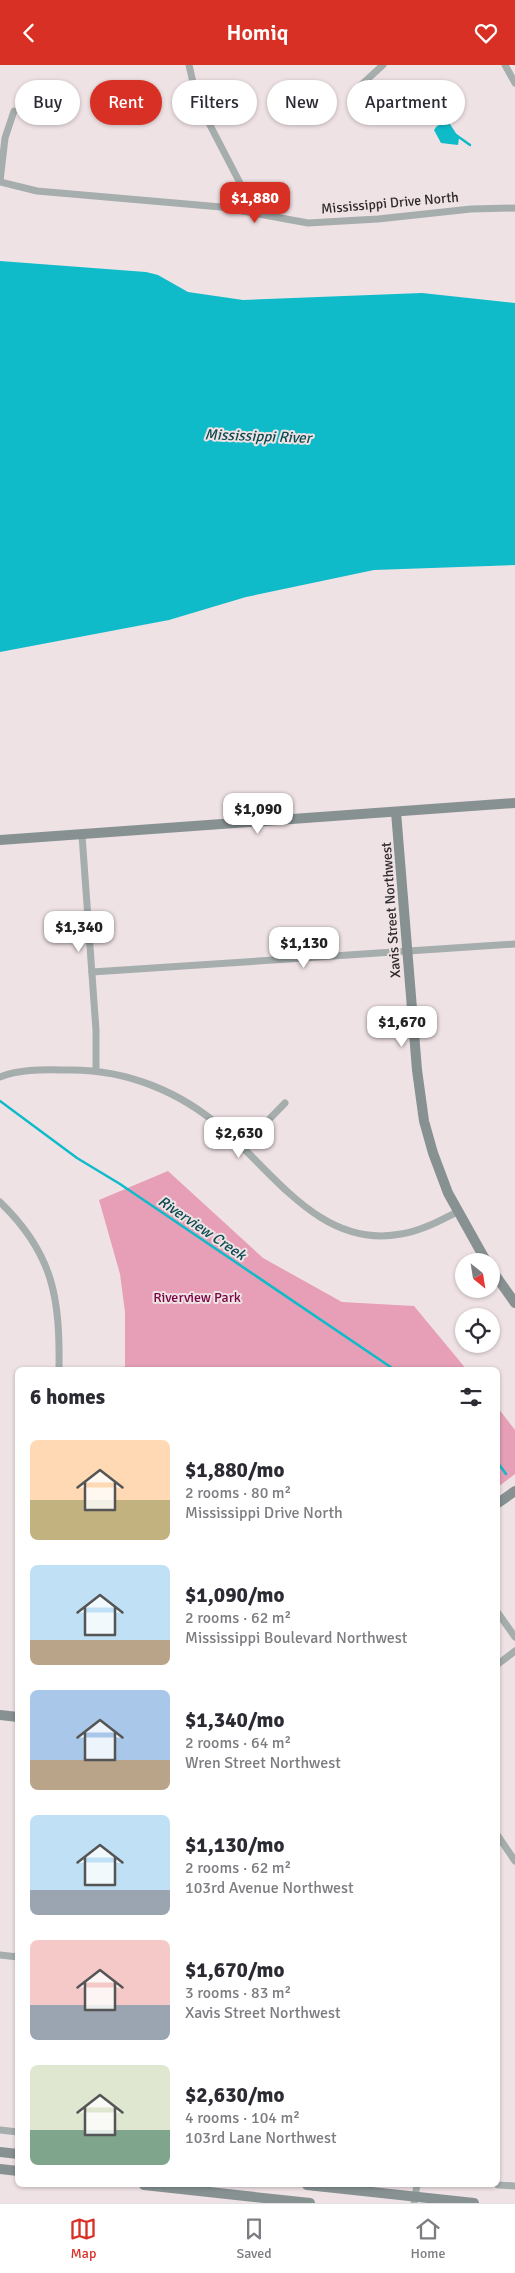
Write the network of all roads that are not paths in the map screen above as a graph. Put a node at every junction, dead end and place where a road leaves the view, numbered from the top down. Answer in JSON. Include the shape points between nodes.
{"nodes":[{"id":1,"x":189,"y":65,"type":"edge"},
{"id":2,"x":383,"y":65,"type":"edge"},
{"id":3,"x":505,"y":65,"type":"edge"},
{"id":4,"x":366,"y":80,"type":"edge"},
{"id":5,"x":515,"y":83,"type":"edge"},
{"id":6,"x":14,"y":111,"type":"dead end"},
{"id":7,"x":0,"y":181,"type":"edge"},
{"id":8,"x":515,"y":208,"type":"edge"},
{"id":9,"x":238,"y":210,"type":"junction"},
{"id":10,"x":515,"y":803,"type":"edge"},
{"id":11,"x":396,"y":812,"type":"junction"},
{"id":12,"x":82,"y":835,"type":"junction"},
{"id":13,"x":0,"y":840,"type":"edge"},
{"id":14,"x":515,"y":944,"type":"edge"},
{"id":15,"x":408,"y":951,"type":"junction"},
{"id":16,"x":92,"y":972,"type":"junction"},
{"id":17,"x":96,"y":1070,"type":"junction"},
{"id":18,"x":0,"y":1077,"type":"edge"},
{"id":19,"x":285,"y":1103,"type":"dead end"},
{"id":20,"x":242,"y":1147,"type":"junction"},
{"id":21,"x":0,"y":1203,"type":"edge"},
{"id":22,"x":457,"y":1212,"type":"junction"},
{"id":23,"x":481,"y":1253,"type":"edge"},
{"id":24,"x":500,"y":1282,"type":"edge"},
{"id":25,"x":515,"y":1303,"type":"edge"},
{"id":26,"x":59,"y":1367,"type":"edge"},
{"id":27,"x":515,"y":1491,"type":"edge"},
{"id":28,"x":500,"y":1502,"type":"edge"},
{"id":29,"x":500,"y":1616,"type":"edge"},
{"id":30,"x":515,"y":1637,"type":"edge"},
{"id":31,"x":515,"y":1651,"type":"edge"},
{"id":32,"x":500,"y":1662,"type":"edge"},
{"id":33,"x":0,"y":1715,"type":"edge"},
{"id":34,"x":15,"y":1717,"type":"edge"},
{"id":35,"x":500,"y":1840,"type":"edge"},
{"id":36,"x":504,"y":1846,"type":"junction"},
{"id":37,"x":500,"y":1849,"type":"edge"},
{"id":38,"x":515,"y":1861,"type":"edge"},
{"id":39,"x":0,"y":1955,"type":"edge"},
{"id":40,"x":15,"y":1957,"type":"edge"},
{"id":41,"x":0,"y":2130,"type":"edge"},
{"id":42,"x":15,"y":2132,"type":"edge"},
{"id":43,"x":0,"y":2152,"type":"edge"},
{"id":44,"x":15,"y":2154,"type":"edge"},
{"id":45,"x":0,"y":2169,"type":"edge"},
{"id":46,"x":15,"y":2171,"type":"edge"},
{"id":47,"x":500,"y":2185,"type":"edge"},
{"id":48,"x":515,"y":2186,"type":"edge"},
{"id":49,"x":162,"y":2187,"type":"edge"},
{"id":50,"x":321,"y":2187,"type":"edge"},
{"id":51,"x":416,"y":2187,"type":"edge"},
{"id":52,"x":415,"y":2200,"type":"edge"},
{"id":53,"x":310,"y":2203,"type":"edge"},
{"id":54,"x":474,"y":2203,"type":"edge"}],
"edges":[{"from":1,"to":9,"type":"street","via":[[197,100],[240,183]]},
{"from":2,"to":4,"type":"street"},
{"from":3,"to":5,"type":"street"},
{"from":6,"to":7,"type":"street","name":"Mississippi Drive North","via":[[5,138]]},
{"from":7,"to":9,"type":"street","name":"Mississippi Drive North","via":[[37,191]]},
{"from":8,"to":9,"type":"street","name":"Mississippi Drive North","via":[[308,223]]},
{"from":10,"to":11,"type":"street"},
{"from":11,"to":12,"type":"street"},
{"from":11,"to":15,"type":"street","name":"Xavis Street Northwest"},
{"from":12,"to":13,"type":"street"},
{"from":12,"to":16,"type":"street"},
{"from":14,"to":15,"type":"street"},
{"from":15,"to":16,"type":"street"},
{"from":15,"to":22,"type":"street","name":"Xavis Street Northwest","via":[[424,1121],[441,1177]]},
{"from":16,"to":17,"type":"street"},
{"from":17,"to":18,"type":"street","via":[[22,1072]]},
{"from":17,"to":20,"type":"street","via":[[136,1079],[180,1098],[224,1129]]},
{"from":19,"to":20,"type":"street"},
{"from":20,"to":22,"type":"street","via":[[311,1212],[340,1229],[370,1235],[401,1234]]},
{"from":21,"to":26,"type":"street","via":[[30,1237],[44,1261],[57,1301]]},
{"from":22,"to":23,"type":"street","name":"Xavis Street Northwest"},
{"from":24,"to":25,"type":"street"},
{"from":27,"to":28,"type":"street"},
{"from":29,"to":30,"type":"street"},
{"from":31,"to":32,"type":"street"},
{"from":33,"to":34,"type":"street"},
{"from":35,"to":36,"type":"street"},
{"from":36,"to":37,"type":"street"},
{"from":36,"to":38,"type":"street"},
{"from":39,"to":40,"type":"street"},
{"from":41,"to":42,"type":"street"},
{"from":43,"to":44,"type":"street"},
{"from":45,"to":46,"type":"street"},
{"from":47,"to":48,"type":"street"},
{"from":49,"to":53,"type":"street"},
{"from":50,"to":52,"type":"street"},
{"from":51,"to":52,"type":"street"},
{"from":52,"to":54,"type":"street"}]}
